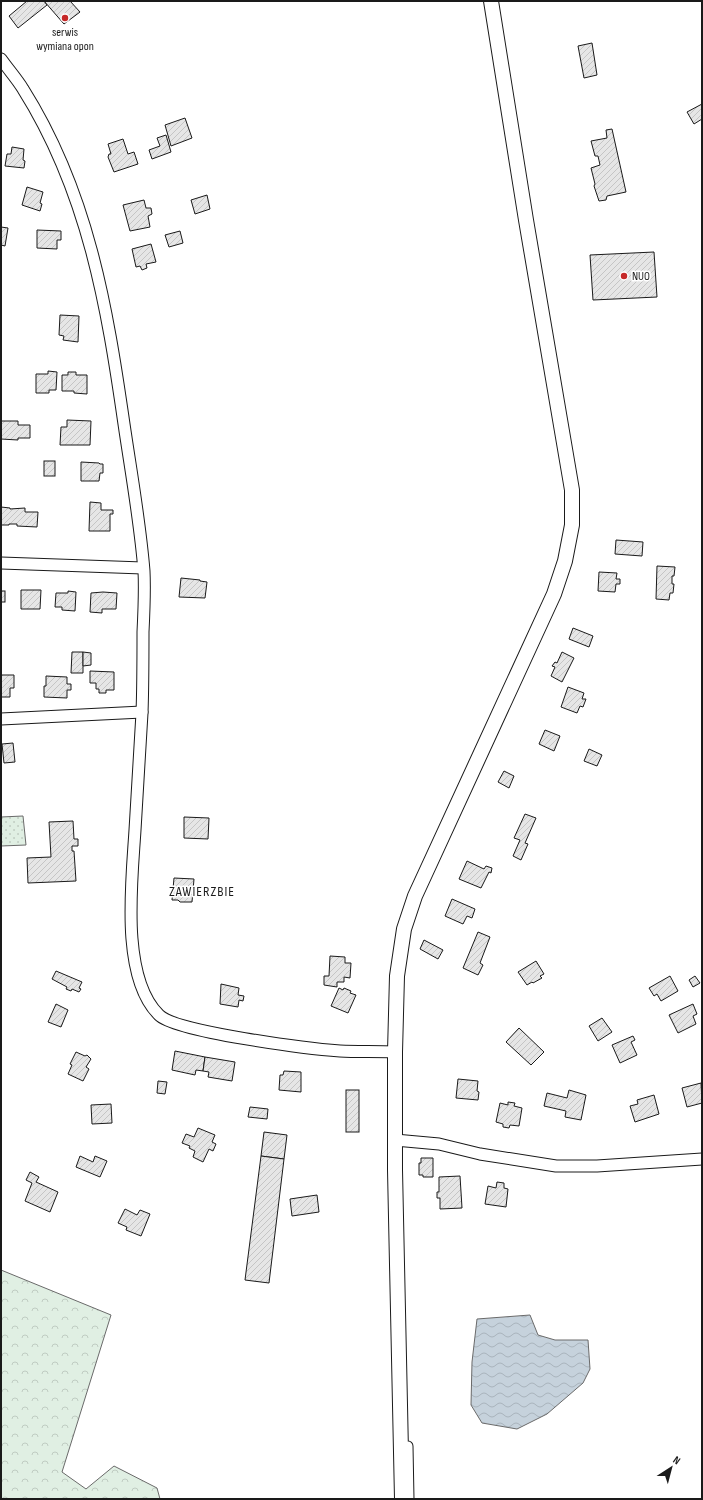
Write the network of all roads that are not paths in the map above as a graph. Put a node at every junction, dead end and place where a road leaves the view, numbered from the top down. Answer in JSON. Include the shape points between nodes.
{"nodes":[{"id":1,"x":491,"y":1,"type":"edge"},
{"id":2,"x":1,"y":59,"type":"edge"},
{"id":3,"x":1,"y":563,"type":"edge"},
{"id":4,"x":143,"y":568,"type":"junction"},
{"id":5,"x":142,"y":712,"type":"junction"},
{"id":6,"x":1,"y":719,"type":"edge"},
{"id":7,"x":395,"y":1052,"type":"junction"},
{"id":8,"x":395,"y":1140,"type":"junction"},
{"id":9,"x":702,"y":1159,"type":"edge"},
{"id":10,"x":401,"y":1446,"type":"junction"},
{"id":11,"x":395,"y":1499,"type":"edge"},
{"id":12,"x":402,"y":1499,"type":"edge"},
{"id":13,"x":409,"y":1499,"type":"edge"}],
"edges":[{"from":1,"to":7,"type":"street","via":[[572,490],[572,525],[565,561],[554,594],[415,896],[404,929],[398,976]]},
{"from":2,"to":4,"type":"street","via":[[23,88],[56,148],[83,221],[99,281],[114,357],[135,495]]},
{"from":3,"to":4,"type":"street"},
{"from":4,"to":5,"type":"street"},
{"from":5,"to":6,"type":"street"},
{"from":5,"to":7,"type":"street","via":[[130,910],[134,959],[140,982],[154,1010],[163,1019],[179,1025],[230,1036],[338,1051]]},
{"from":7,"to":8,"type":"street"},
{"from":8,"to":9,"type":"street","via":[[438,1144],[480,1154],[556,1166]]},
{"from":8,"to":10,"type":"street"},
{"from":10,"to":11,"type":"street"},
{"from":10,"to":12,"type":"street"},
{"from":10,"to":13,"type":"street"}]}
